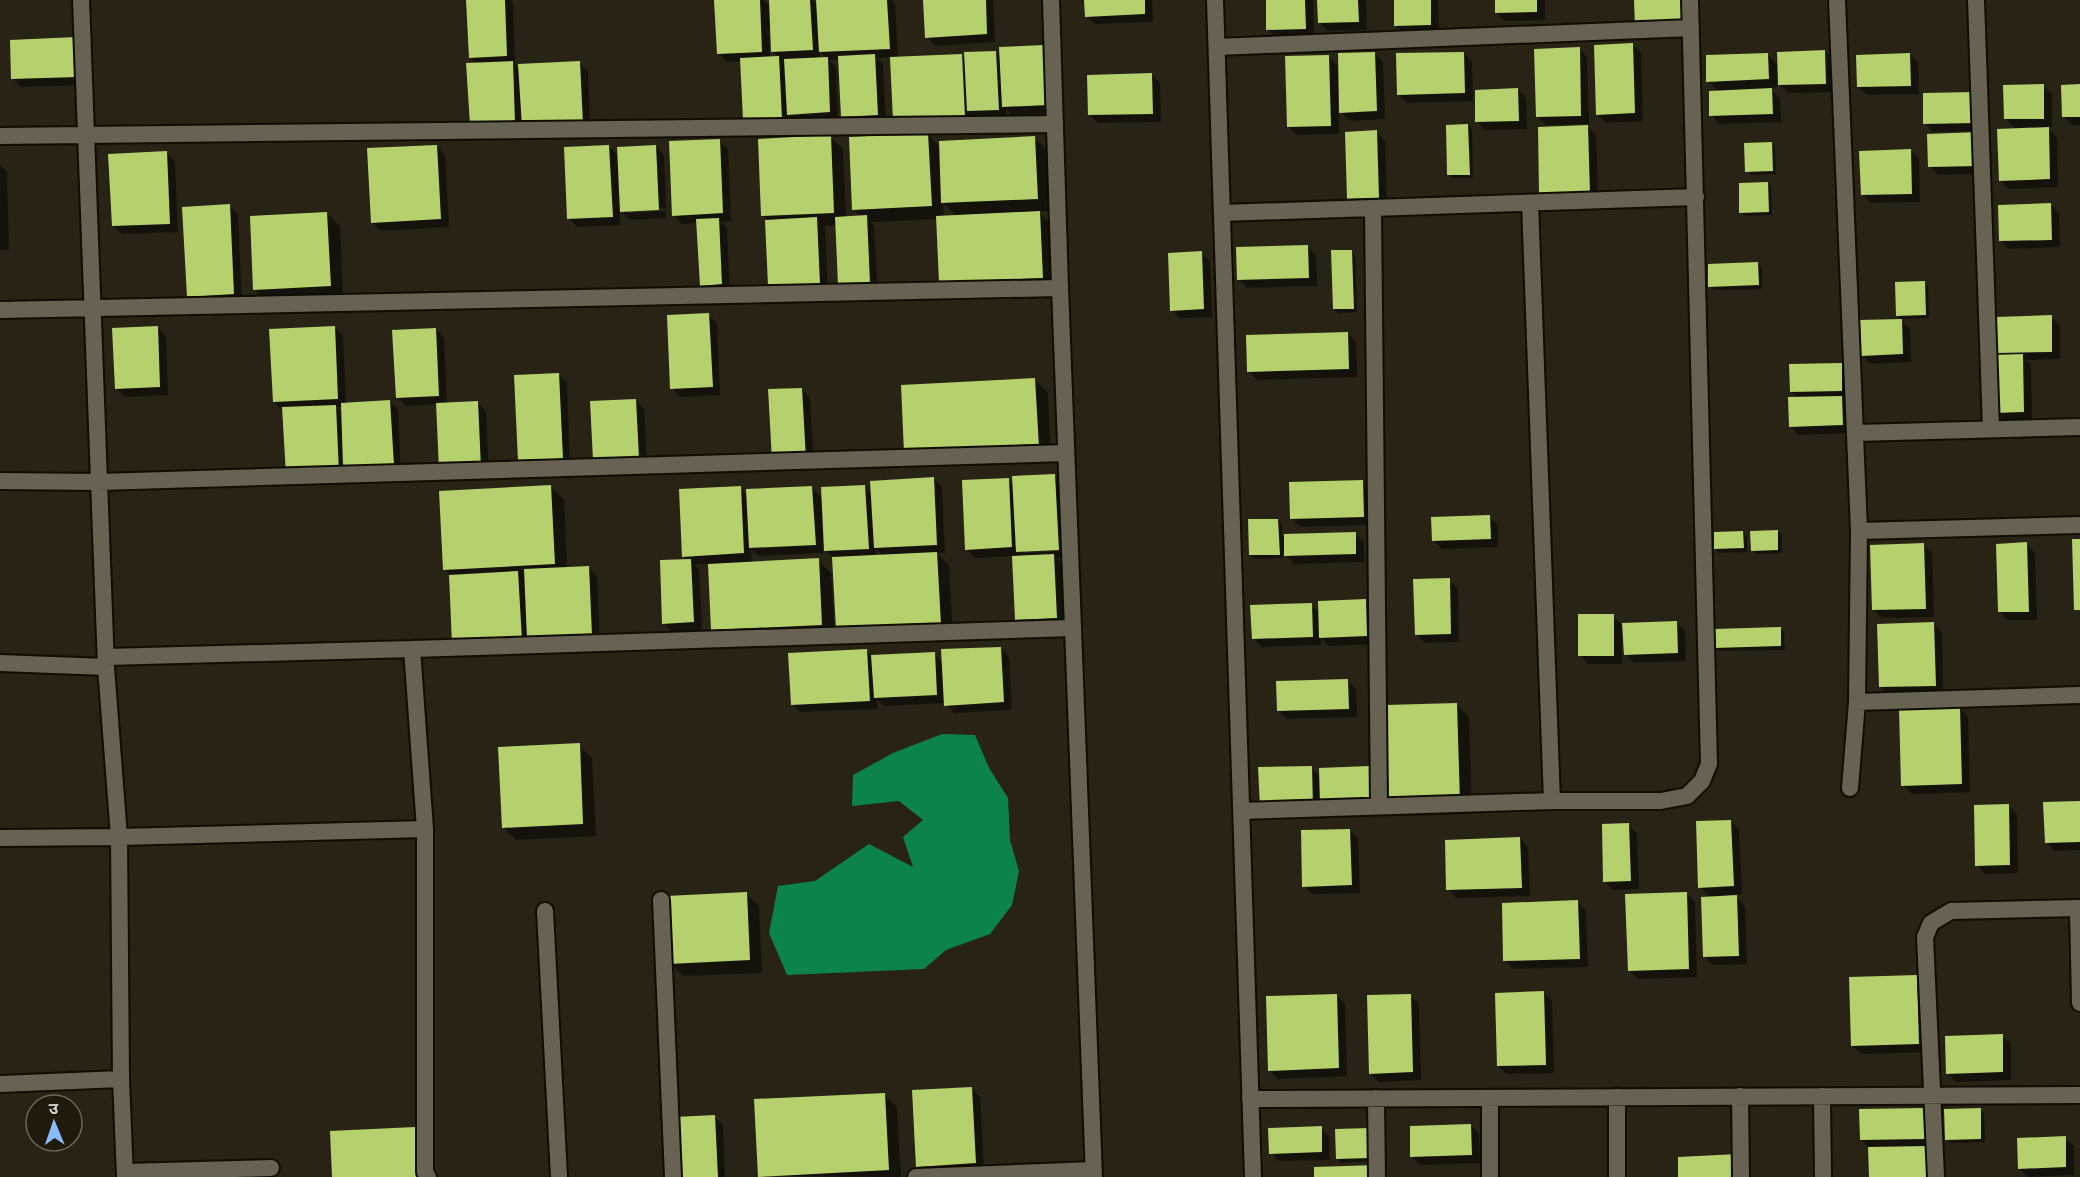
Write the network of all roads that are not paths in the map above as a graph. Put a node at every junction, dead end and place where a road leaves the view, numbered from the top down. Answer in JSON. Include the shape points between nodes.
{"nodes":[{"id":1,"x":81,"y":0,"type":"edge"},
{"id":2,"x":1051,"y":0,"type":"edge"},
{"id":3,"x":1215,"y":0,"type":"edge"},
{"id":4,"x":1690,"y":0,"type":"edge"},
{"id":5,"x":1837,"y":0,"type":"edge"},
{"id":6,"x":1976,"y":0,"type":"edge"},
{"id":7,"x":1691,"y":28,"type":"junction"},
{"id":8,"x":1217,"y":47,"type":"junction"},
{"id":9,"x":1055,"y":124,"type":"junction"},
{"id":10,"x":86,"y":134,"type":"junction"},
{"id":11,"x":0,"y":136,"type":"edge"},
{"id":12,"x":1696,"y":197,"type":"junction"},
{"id":13,"x":1530,"y":203,"type":"junction"},
{"id":14,"x":1373,"y":208,"type":"junction"},
{"id":15,"x":1222,"y":213,"type":"junction"},
{"id":16,"x":1060,"y":288,"type":"junction"},
{"id":17,"x":93,"y":309,"type":"junction"},
{"id":18,"x":0,"y":310,"type":"edge"},
{"id":19,"x":2080,"y":427,"type":"edge"},
{"id":20,"x":1991,"y":429,"type":"junction"},
{"id":21,"x":1856,"y":433,"type":"junction"},
{"id":22,"x":1066,"y":453,"type":"junction"},
{"id":23,"x":0,"y":481,"type":"edge"},
{"id":24,"x":99,"y":482,"type":"junction"},
{"id":25,"x":2080,"y":525,"type":"edge"},
{"id":26,"x":1859,"y":531,"type":"junction"},
{"id":27,"x":1073,"y":628,"type":"junction"},
{"id":28,"x":412,"y":649,"type":"junction"},
{"id":29,"x":106,"y":662,"type":"junction"},
{"id":30,"x":0,"y":663,"type":"edge"},
{"id":31,"x":2080,"y":695,"type":"edge"},
{"id":32,"x":1857,"y":702,"type":"junction"},
{"id":33,"x":1850,"y":788,"type":"dead end"},
{"id":34,"x":1552,"y":801,"type":"junction"},
{"id":35,"x":1379,"y":806,"type":"junction"},
{"id":36,"x":1241,"y":811,"type":"junction"},
{"id":37,"x":425,"y":829,"type":"junction"},
{"id":38,"x":119,"y":837,"type":"junction"},
{"id":39,"x":0,"y":838,"type":"edge"},
{"id":40,"x":661,"y":900,"type":"dead end"},
{"id":41,"x":2079,"y":908,"type":"edge"},
{"id":42,"x":545,"y":911,"type":"dead end"},
{"id":43,"x":2080,"y":1004,"type":"edge"},
{"id":44,"x":122,"y":1079,"type":"junction"},
{"id":45,"x":0,"y":1084,"type":"edge"},
{"id":46,"x":1933,"y":1095,"type":"junction"},
{"id":47,"x":2080,"y":1095,"type":"edge"},
{"id":48,"x":1740,"y":1096,"type":"junction"},
{"id":49,"x":1822,"y":1096,"type":"junction"},
{"id":50,"x":1617,"y":1097,"type":"junction"},
{"id":51,"x":1376,"y":1098,"type":"junction"},
{"id":52,"x":1490,"y":1098,"type":"junction"},
{"id":53,"x":1251,"y":1099,"type":"junction"},
{"id":54,"x":271,"y":1168,"type":"dead end"},
{"id":55,"x":1094,"y":1174,"type":"edge"},
{"id":56,"x":125,"y":1175,"type":"edge"},
{"id":57,"x":428,"y":1177,"type":"edge"},
{"id":58,"x":559,"y":1177,"type":"edge"},
{"id":59,"x":673,"y":1177,"type":"edge"},
{"id":60,"x":916,"y":1177,"type":"edge"},
{"id":61,"x":1253,"y":1177,"type":"edge"},
{"id":62,"x":1377,"y":1177,"type":"edge"},
{"id":63,"x":1490,"y":1177,"type":"edge"},
{"id":64,"x":1617,"y":1177,"type":"edge"},
{"id":65,"x":1741,"y":1177,"type":"edge"},
{"id":66,"x":1823,"y":1177,"type":"edge"},
{"id":67,"x":1936,"y":1177,"type":"edge"}],
"edges":[{"from":1,"to":10,"type":"street"},
{"from":2,"to":9,"type":"street"},
{"from":3,"to":8,"type":"street"},
{"from":4,"to":7,"type":"street"},
{"from":5,"to":21,"type":"street"},
{"from":6,"to":20,"type":"street"},
{"from":7,"to":8,"type":"street"},
{"from":7,"to":12,"type":"street"},
{"from":8,"to":15,"type":"street"},
{"from":9,"to":10,"type":"street"},
{"from":9,"to":16,"type":"street"},
{"from":10,"to":11,"type":"street"},
{"from":10,"to":17,"type":"street"},
{"from":12,"to":13,"type":"street"},
{"from":12,"to":34,"type":"street","via":[[1709,764],[1702,781],[1688,796],[1661,801]]},
{"from":13,"to":14,"type":"street"},
{"from":13,"to":34,"type":"street"},
{"from":14,"to":15,"type":"street"},
{"from":14,"to":35,"type":"street"},
{"from":15,"to":36,"type":"street"},
{"from":16,"to":17,"type":"street"},
{"from":16,"to":22,"type":"street"},
{"from":17,"to":18,"type":"street"},
{"from":17,"to":24,"type":"street"},
{"from":19,"to":20,"type":"street"},
{"from":20,"to":21,"type":"street"},
{"from":21,"to":26,"type":"street"},
{"from":22,"to":24,"type":"street"},
{"from":22,"to":27,"type":"street"},
{"from":23,"to":24,"type":"street"},
{"from":24,"to":29,"type":"street"},
{"from":25,"to":26,"type":"street"},
{"from":26,"to":32,"type":"street"},
{"from":27,"to":28,"type":"street"},
{"from":27,"to":55,"type":"street"},
{"from":28,"to":29,"type":"street"},
{"from":28,"to":37,"type":"street"},
{"from":29,"to":30,"type":"street"},
{"from":29,"to":38,"type":"street"},
{"from":31,"to":32,"type":"street"},
{"from":32,"to":33,"type":"street"},
{"from":34,"to":35,"type":"street"},
{"from":35,"to":36,"type":"street"},
{"from":36,"to":53,"type":"street"},
{"from":37,"to":38,"type":"street"},
{"from":37,"to":57,"type":"street"},
{"from":38,"to":39,"type":"street"},
{"from":38,"to":44,"type":"street"},
{"from":40,"to":59,"type":"street"},
{"from":41,"to":43,"type":"street"},
{"from":41,"to":46,"type":"street","via":[[1951,911],[1931,922],[1924,937]]},
{"from":42,"to":58,"type":"street"},
{"from":44,"to":45,"type":"street"},
{"from":44,"to":56,"type":"street"},
{"from":46,"to":47,"type":"street"},
{"from":46,"to":49,"type":"street"},
{"from":46,"to":67,"type":"street"},
{"from":48,"to":49,"type":"street"},
{"from":48,"to":50,"type":"street"},
{"from":48,"to":65,"type":"street"},
{"from":49,"to":66,"type":"street"},
{"from":50,"to":52,"type":"street"},
{"from":50,"to":64,"type":"street"},
{"from":51,"to":52,"type":"street"},
{"from":51,"to":53,"type":"street"},
{"from":51,"to":62,"type":"street"},
{"from":52,"to":63,"type":"street"},
{"from":53,"to":61,"type":"street"},
{"from":54,"to":56,"type":"street"},
{"from":55,"to":60,"type":"street"}]}
